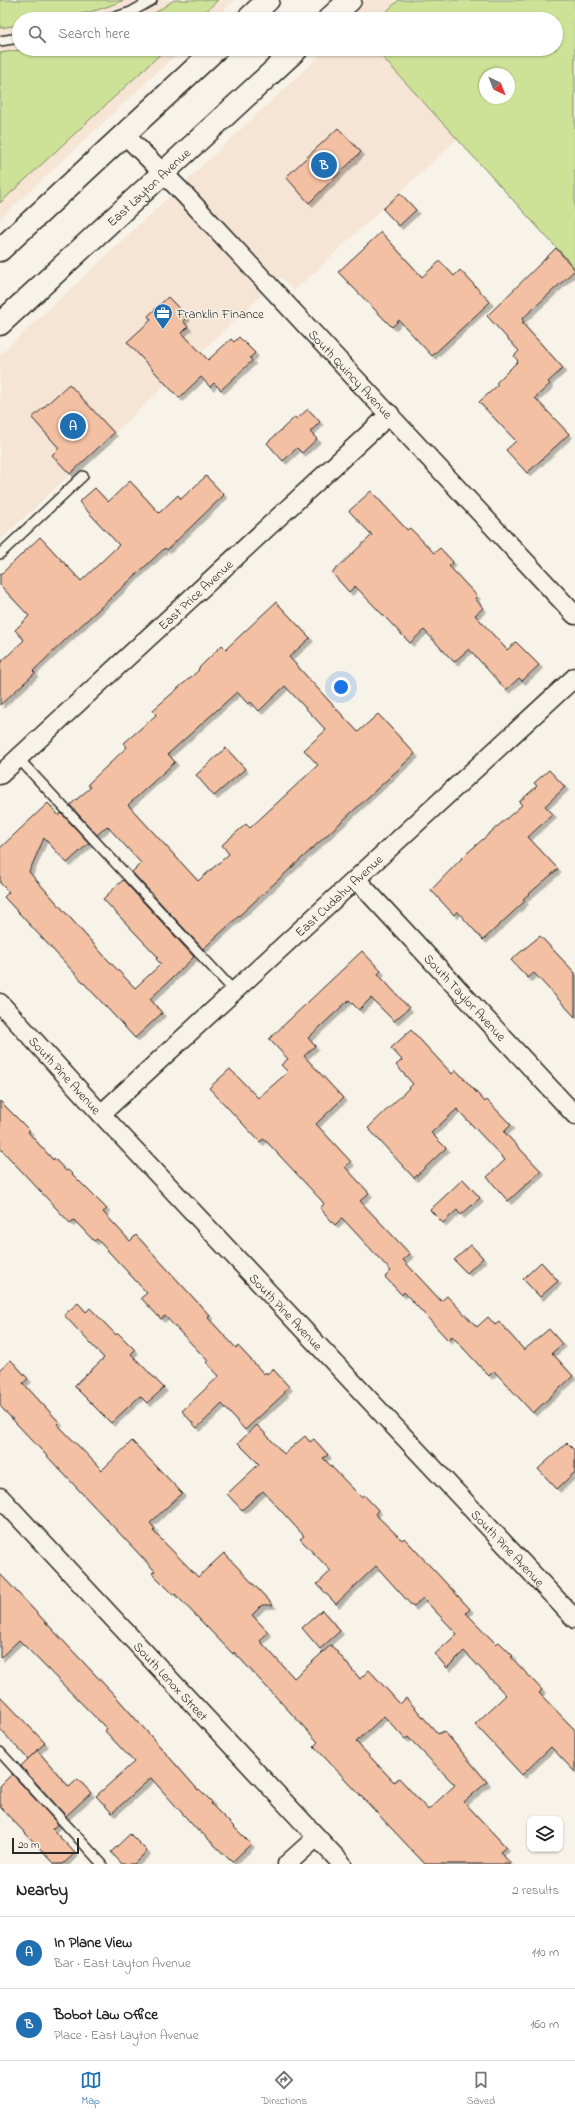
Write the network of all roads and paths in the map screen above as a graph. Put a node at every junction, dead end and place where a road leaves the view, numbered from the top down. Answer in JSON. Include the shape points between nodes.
{"nodes":[{"id":1,"x":152,"y":0,"type":"edge"},
{"id":2,"x":268,"y":0,"type":"edge"},
{"id":3,"x":350,"y":0,"type":"edge"},
{"id":4,"x":130,"y":12,"type":"edge"},
{"id":5,"x":255,"y":12,"type":"edge"},
{"id":6,"x":337,"y":12,"type":"edge"},
{"id":7,"x":12,"y":39,"type":"edge"},
{"id":8,"x":0,"y":41,"type":"edge"},
{"id":9,"x":208,"y":56,"type":"edge"},
{"id":10,"x":289,"y":56,"type":"edge"},
{"id":11,"x":124,"y":134,"type":"junction"},
{"id":12,"x":164,"y":173,"type":"junction"},
{"id":13,"x":0,"y":250,"type":"edge"},
{"id":14,"x":0,"y":324,"type":"edge"},
{"id":15,"x":390,"y":414,"type":"junction"},
{"id":16,"x":83,"y":476,"type":"dead end"},
{"id":17,"x":0,"y":554,"type":"edge"},
{"id":18,"x":575,"y":615,"type":"edge"},
{"id":19,"x":575,"y":677,"type":"edge"},
{"id":20,"x":18,"y":758,"type":"junction"},
{"id":21,"x":0,"y":775,"type":"edge"},
{"id":22,"x":356,"y":879,"type":"junction"},
{"id":23,"x":235,"y":992,"type":"junction"},
{"id":24,"x":0,"y":1003,"type":"edge"},
{"id":25,"x":101,"y":1114,"type":"junction"},
{"id":26,"x":575,"y":1115,"type":"edge"},
{"id":27,"x":0,"y":1497,"type":"edge"},
{"id":28,"x":575,"y":1619,"type":"edge"},
{"id":29,"x":0,"y":1752,"type":"edge"},
{"id":30,"x":316,"y":1837,"type":"junction"},
{"id":31,"x":102,"y":1864,"type":"edge"},
{"id":32,"x":287,"y":1864,"type":"edge"},
{"id":33,"x":342,"y":1864,"type":"edge"}],
"edges":[{"from":1,"to":4,"type":"lane"},
{"from":2,"to":5,"type":"main road"},
{"from":3,"to":6,"type":"main road"},
{"from":7,"to":8,"type":"lane"},
{"from":9,"to":11,"type":"main road"},
{"from":10,"to":12,"type":"main road","name":"East Layton Avenue"},
{"from":11,"to":12,"type":"street","name":"South Quincy Avenue"},
{"from":11,"to":13,"type":"main road"},
{"from":12,"to":14,"type":"main road","name":"East Layton Avenue"},
{"from":12,"to":15,"type":"street","name":"South Quincy Avenue"},
{"from":15,"to":18,"type":"street","name":"South Quincy Avenue"},
{"from":15,"to":20,"type":"street","name":"East Price Avenue"},
{"from":16,"to":17,"type":"lane"},
{"from":19,"to":22,"type":"street","name":"East Cudahy Avenue"},
{"from":20,"to":21,"type":"street","name":"East Price Avenue"},
{"from":20,"to":23,"type":"lane"},
{"from":22,"to":23,"type":"street","name":"East Cudahy Avenue"},
{"from":22,"to":26,"type":"street","name":"South Taylor Avenue"},
{"from":23,"to":25,"type":"street","name":"East Cudahy Avenue"},
{"from":24,"to":25,"type":"street","name":"South Pine Avenue"},
{"from":25,"to":28,"type":"street","name":"South Pine Avenue"},
{"from":27,"to":30,"type":"street","name":"South Lenox Street"},
{"from":29,"to":31,"type":"lane"},
{"from":30,"to":32,"type":"street"},
{"from":30,"to":33,"type":"street","name":"South Lenox Street"}]}
